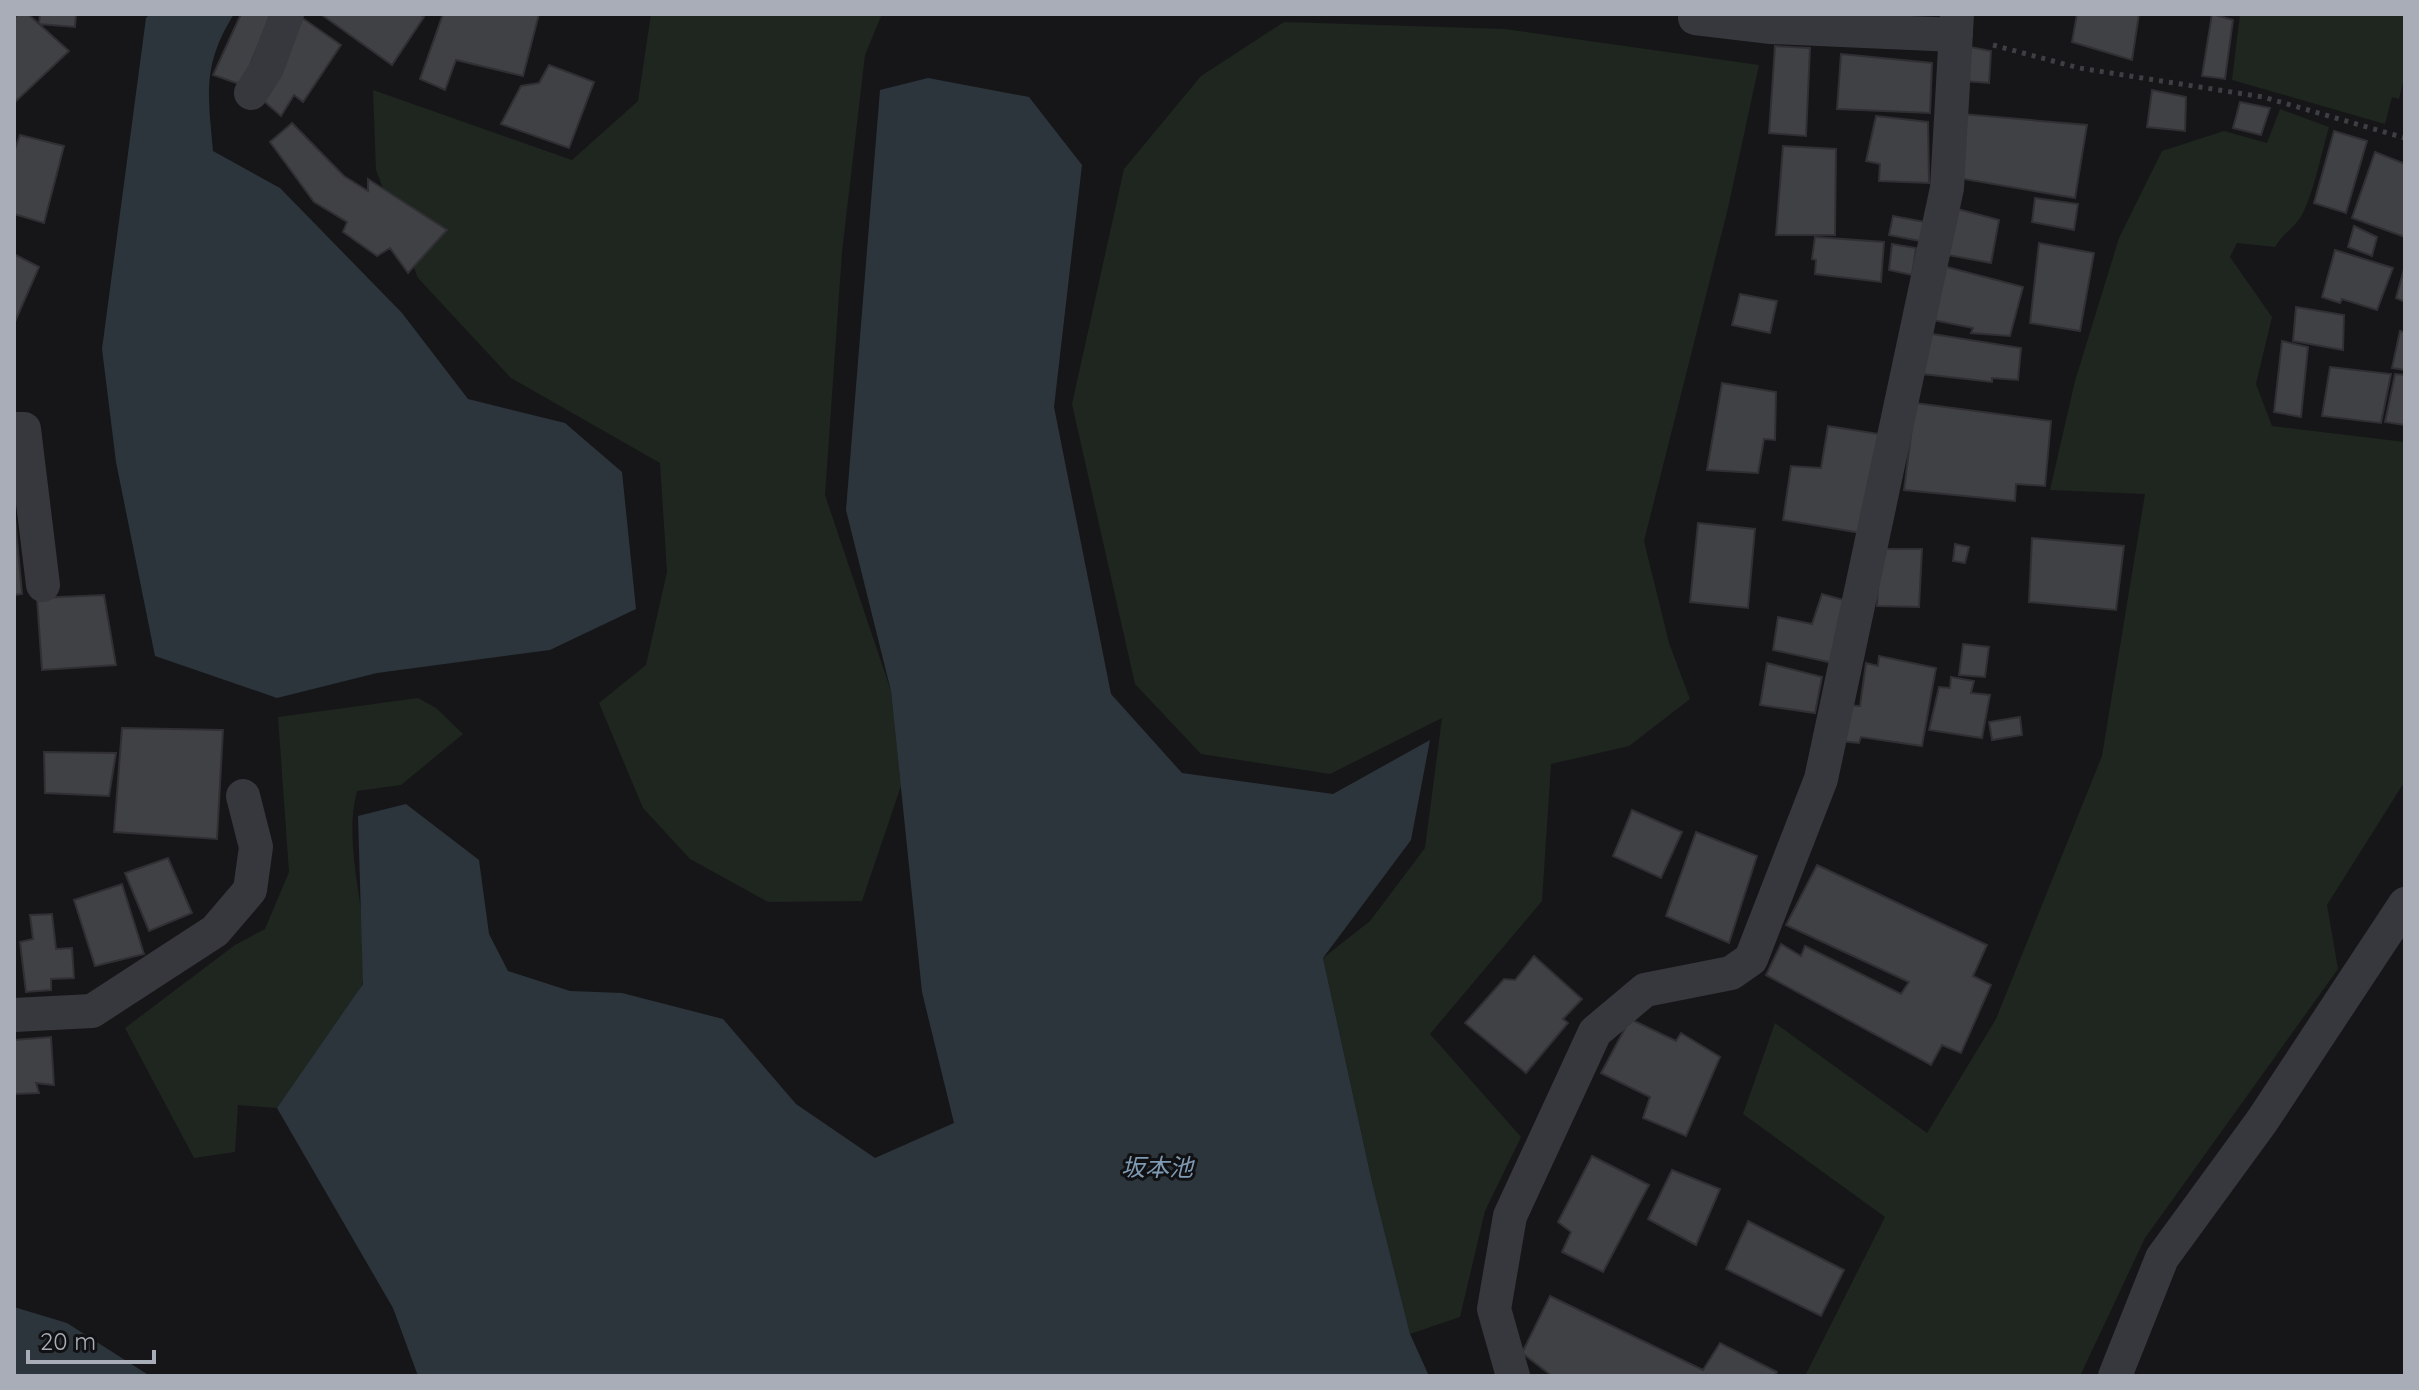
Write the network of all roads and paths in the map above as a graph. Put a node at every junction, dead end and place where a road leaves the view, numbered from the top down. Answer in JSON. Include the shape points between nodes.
{"nodes":[{"id":1,"x":287,"y":14,"type":"edge"},
{"id":2,"x":1695,"y":18,"type":"dead end"},
{"id":3,"x":1957,"y":25,"type":"edge"},
{"id":4,"x":251,"y":93,"type":"dead end"},
{"id":5,"x":2405,"y":138,"type":"edge"},
{"id":6,"x":14,"y":429,"type":"edge"},
{"id":7,"x":43,"y":585,"type":"dead end"},
{"id":8,"x":243,"y":796,"type":"dead end"},
{"id":9,"x":2405,"y":904,"type":"edge"},
{"id":10,"x":14,"y":1015,"type":"edge"},
{"id":11,"x":1513,"y":1376,"type":"edge"},
{"id":12,"x":2115,"y":1376,"type":"edge"}],
"edges":[{"from":1,"to":4,"type":"street","via":[[267,68]]},
{"from":2,"to":3,"type":"street","via":[[1771,27]]},
{"from":3,"to":5,"type":"path","via":[[2079,68],[2263,97]]},
{"from":3,"to":11,"type":"street","via":[[1947,188],[1821,779],[1751,959],[1731,973],[1645,990],[1595,1032],[1510,1216],[1494,1309]]},
{"from":6,"to":7,"type":"street","via":[[24,429]]},
{"from":8,"to":10,"type":"street","via":[[256,847],[250,890],[215,931],[92,1011]]},
{"from":9,"to":12,"type":"street","via":[[2271,1109],[2162,1258]]}]}
